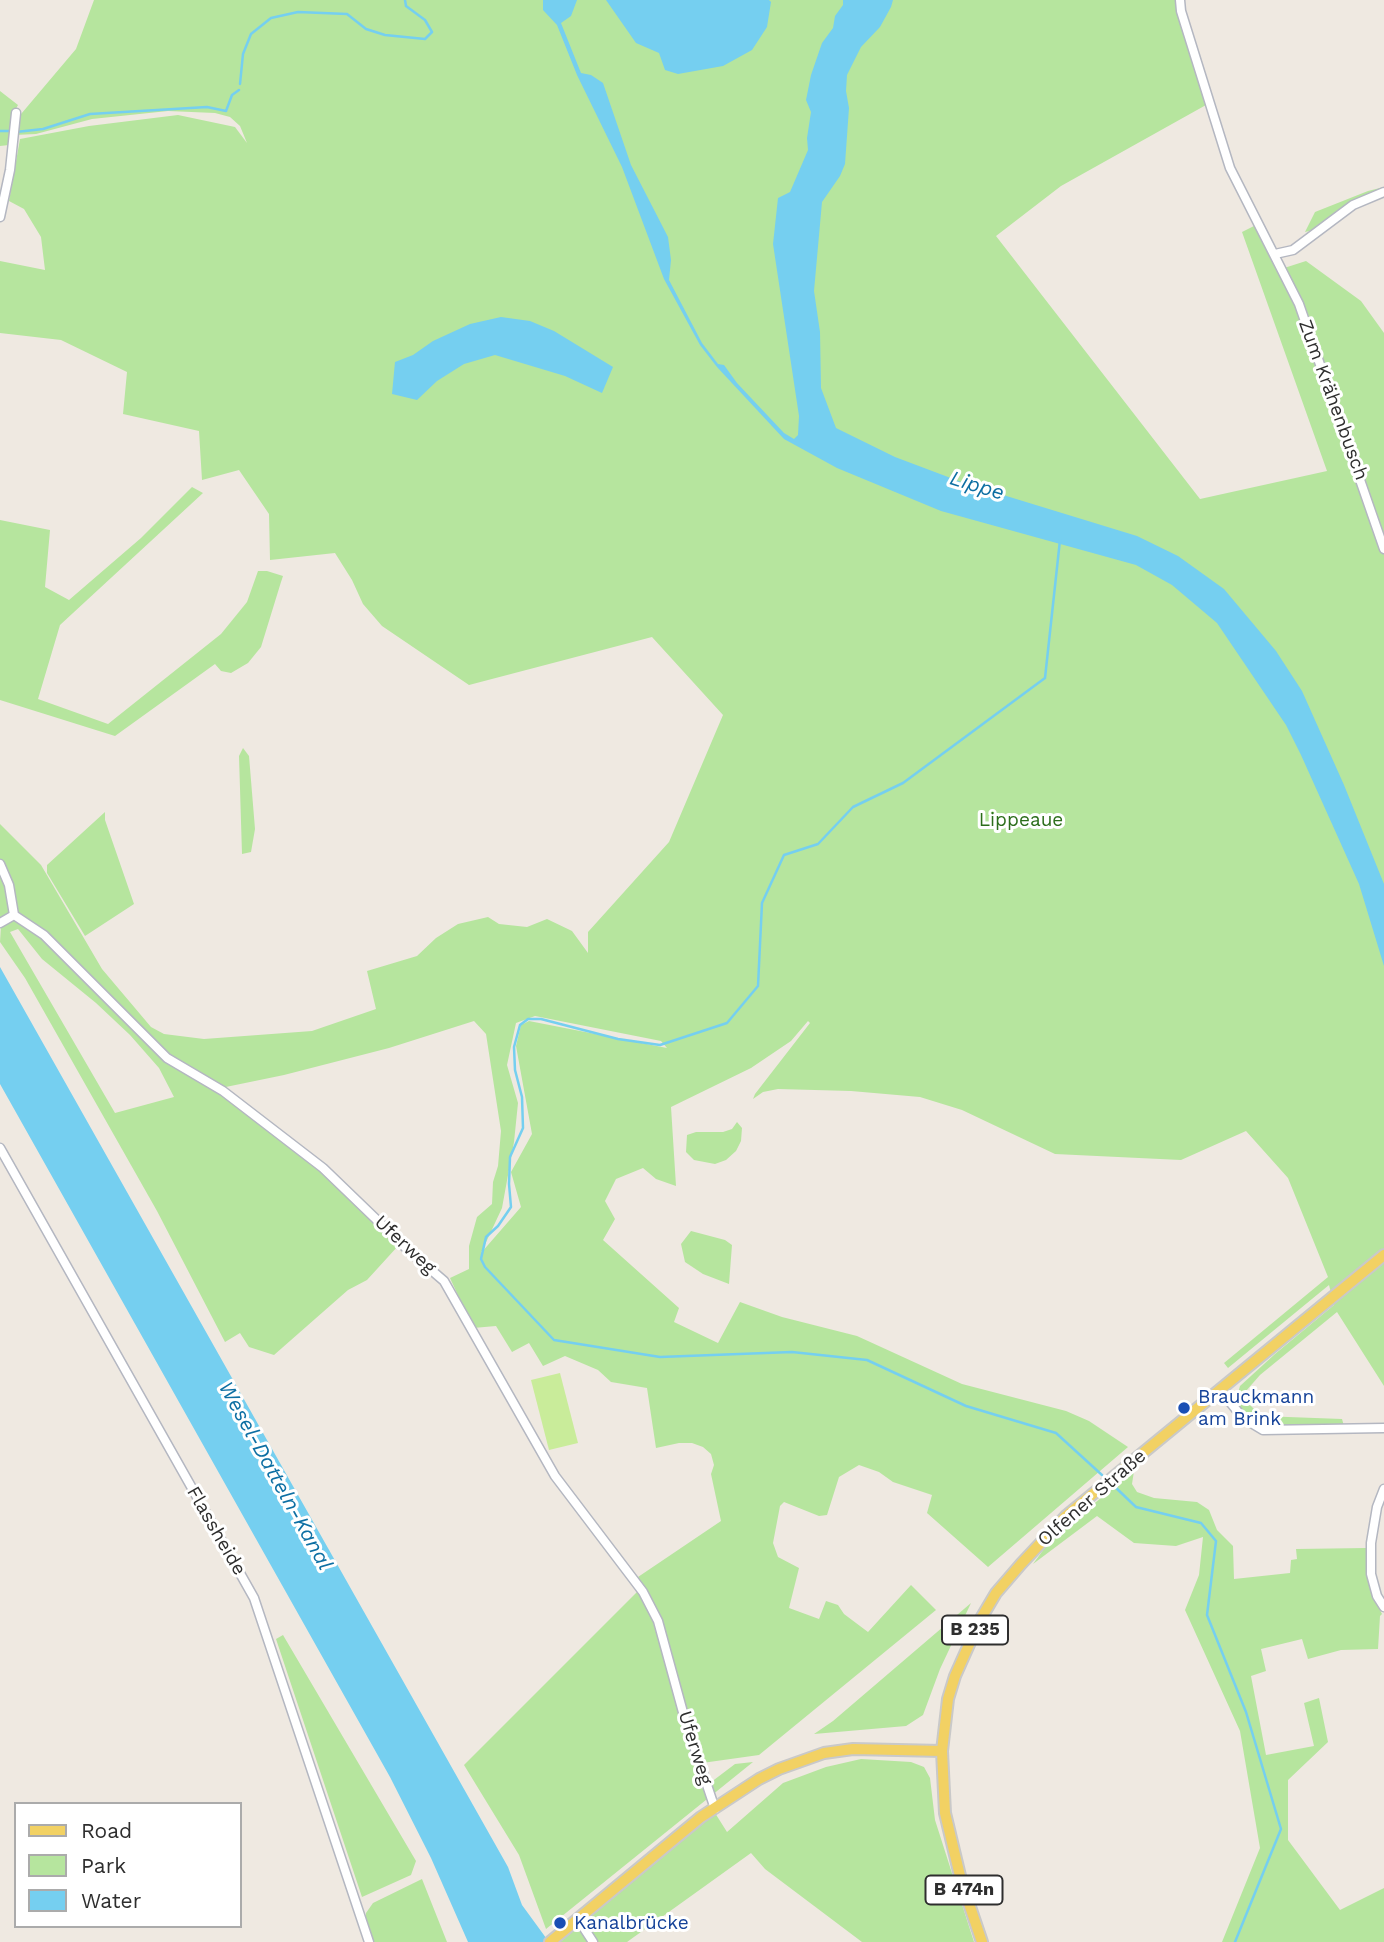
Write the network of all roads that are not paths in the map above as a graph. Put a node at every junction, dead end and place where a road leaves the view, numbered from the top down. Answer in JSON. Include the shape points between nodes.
{"nodes":[{"id":1,"x":1180,"y":0,"type":"edge"},
{"id":2,"x":16,"y":113,"type":"dead end"},
{"id":3,"x":1384,"y":192,"type":"edge"},
{"id":4,"x":0,"y":217,"type":"edge"},
{"id":5,"x":1275,"y":254,"type":"junction"},
{"id":6,"x":1384,"y":549,"type":"edge"},
{"id":7,"x":0,"y":863,"type":"edge"},
{"id":8,"x":14,"y":915,"type":"junction"},
{"id":9,"x":0,"y":923,"type":"edge"},
{"id":10,"x":0,"y":1148,"type":"edge"},
{"id":11,"x":1384,"y":1255,"type":"edge"},
{"id":12,"x":1221,"y":1391,"type":"junction"},
{"id":13,"x":1384,"y":1428,"type":"edge"},
{"id":14,"x":1384,"y":1489,"type":"edge"},
{"id":15,"x":1384,"y":1607,"type":"edge"},
{"id":16,"x":942,"y":1751,"type":"junction"},
{"id":17,"x":715,"y":1809,"type":"junction"},
{"id":18,"x":578,"y":1919,"type":"junction"},
{"id":19,"x":369,"y":1942,"type":"edge"},
{"id":20,"x":550,"y":1942,"type":"edge"},
{"id":21,"x":593,"y":1942,"type":"edge"},
{"id":22,"x":982,"y":1942,"type":"edge"}],
"edges":[{"from":1,"to":5,"type":"street","name":"Zum Krähenbusch","via":[[1230,168]]},
{"from":2,"to":4,"type":"street"},
{"from":3,"to":5,"type":"street","via":[[1353,205],[1293,250]]},
{"from":5,"to":6,"type":"street","name":"Zum Krähenbusch","via":[[1298,304]]},
{"from":7,"to":8,"type":"street"},
{"from":8,"to":9,"type":"street"},
{"from":8,"to":17,"type":"street","name":"Uferweg","via":[[44,935],[167,1058],[223,1091],[323,1168],[444,1281],[555,1476],[653,1611]]},
{"from":10,"to":19,"type":"street","name":"Flassheide","via":[[254,1598]]},
{"from":11,"to":12,"type":"main road","name":"Olfener Straße","number":"B 235"},
{"from":12,"to":13,"type":"street","via":[[1243,1418],[1263,1430]]},
{"from":12,"to":16,"type":"main road","name":"Olfener Straße","number":"B 235","via":[[1066,1516],[996,1593],[976,1628],[948,1699]]},
{"from":14,"to":15,"type":"street","via":[[1371,1543],[1371,1574]]},
{"from":16,"to":17,"type":"main road","via":[[853,1749],[824,1753],[759,1779]]},
{"from":16,"to":22,"type":"main road","number":"B 474n","via":[[945,1813]]},
{"from":17,"to":18,"type":"main road"},
{"from":18,"to":20,"type":"main road"},
{"from":18,"to":21,"type":"street"}]}
